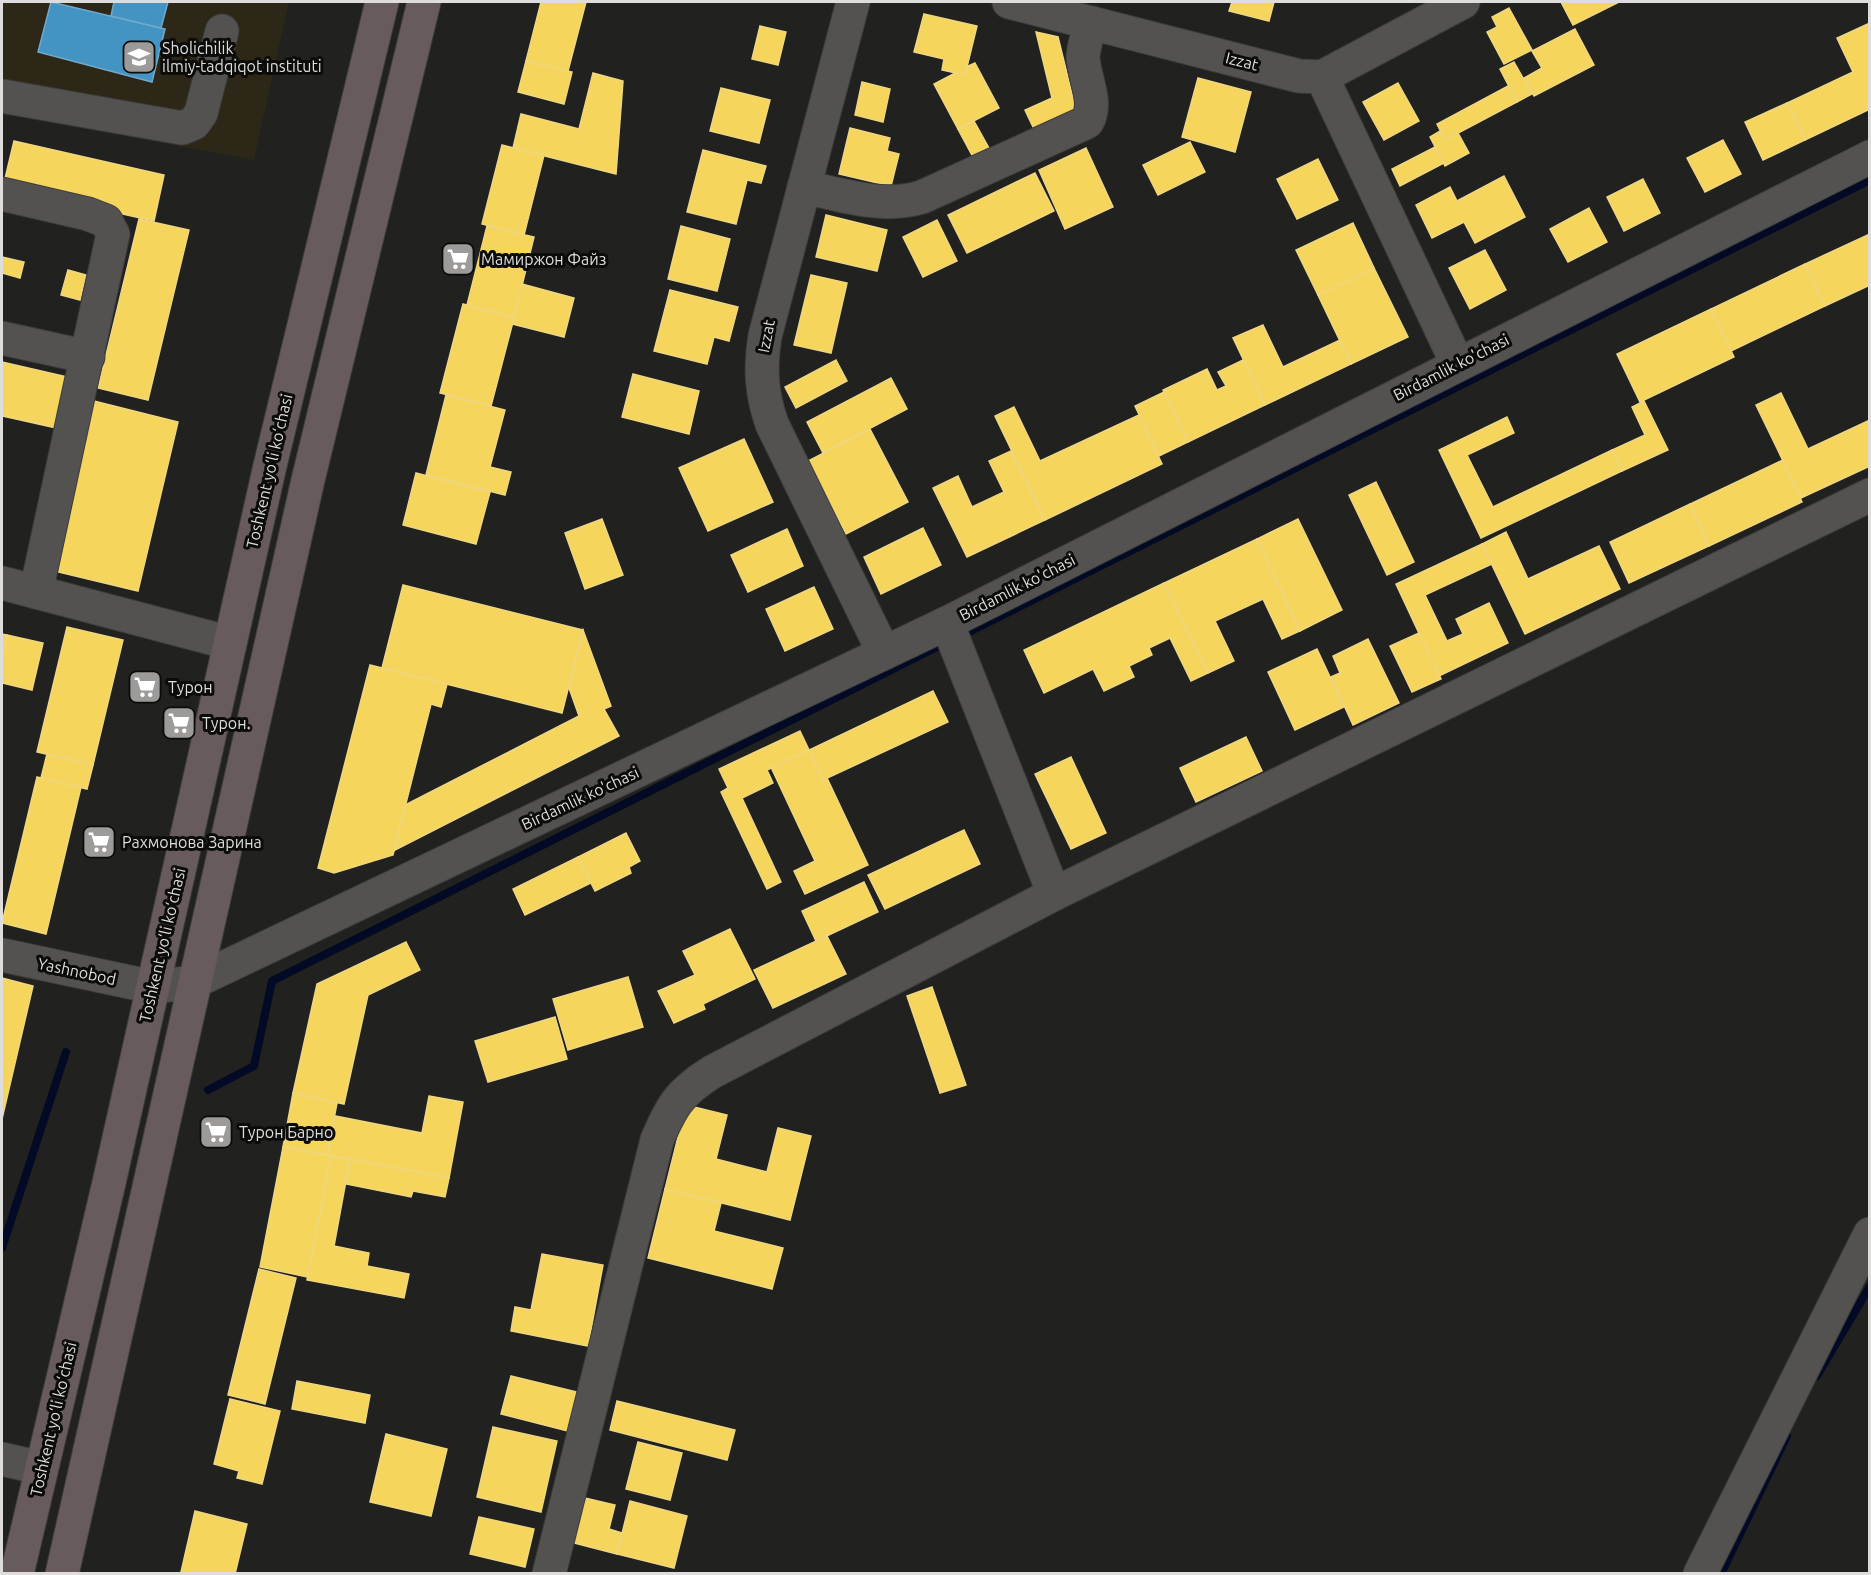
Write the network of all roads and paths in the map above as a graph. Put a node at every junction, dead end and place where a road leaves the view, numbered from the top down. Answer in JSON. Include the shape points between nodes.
{"nodes":[{"id":1,"x":382,"y":2,"type":"edge"},
{"id":2,"x":424,"y":2,"type":"edge"},
{"id":3,"x":853,"y":2,"type":"edge"},
{"id":4,"x":1009,"y":2,"type":"edge"},
{"id":5,"x":1463,"y":2,"type":"edge"},
{"id":6,"x":1092,"y":23,"type":"junction"},
{"id":7,"x":222,"y":31,"type":"dead end"},
{"id":8,"x":1322,"y":77,"type":"junction"},
{"id":9,"x":2,"y":96,"type":"edge"},
{"id":10,"x":1869,"y":158,"type":"edge"},
{"id":11,"x":804,"y":187,"type":"junction"},
{"id":12,"x":2,"y":194,"type":"edge"},
{"id":13,"x":2,"y":338,"type":"edge"},
{"id":14,"x":88,"y":357,"type":"junction"},
{"id":15,"x":1457,"y":363,"type":"junction"},
{"id":16,"x":1869,"y":495,"type":"edge"},
{"id":17,"x":2,"y":583,"type":"edge"},
{"id":18,"x":36,"y":592,"type":"junction"},
{"id":19,"x":947,"y":623,"type":"junction"},
{"id":20,"x":230,"y":643,"type":"junction"},
{"id":21,"x":884,"y":653,"type":"junction"},
{"id":22,"x":1054,"y":894,"type":"junction"},
{"id":23,"x":2,"y":955,"type":"edge"},
{"id":24,"x":194,"y":982,"type":"junction"},
{"id":25,"x":153,"y":987,"type":"junction"},
{"id":26,"x":1869,"y":1234,"type":"edge"},
{"id":27,"x":2,"y":1459,"type":"edge"},
{"id":28,"x":41,"y":1468,"type":"junction"},
{"id":29,"x":17,"y":1574,"type":"edge"},
{"id":30,"x":62,"y":1574,"type":"edge"},
{"id":31,"x":549,"y":1574,"type":"edge"},
{"id":32,"x":1700,"y":1574,"type":"edge"}],
"edges":[{"from":1,"to":20,"type":"highway","name":"Toshkent yo‘li ko‘chasi"},
{"from":2,"to":24,"type":"highway"},
{"from":3,"to":11,"type":"street","name":"Izzat"},
{"from":4,"to":6,"type":"street","name":"Izzat"},
{"from":5,"to":8,"type":"street"},
{"from":6,"to":8,"type":"street","name":"Izzat","via":[[1299,76]]},
{"from":6,"to":11,"type":"street","via":[[1083,56],[1091,105],[1087,122],[902,203],[877,202]]},
{"from":7,"to":9,"type":"street","via":[[201,113],[194,123],[182,128]]},
{"from":8,"to":15,"type":"street"},
{"from":10,"to":15,"type":"street","name":"Birdamlik ko'chasi"},
{"from":11,"to":21,"type":"street","name":"Izzat","via":[[765,336],[760,370],[763,398],[772,424]]},
{"from":12,"to":14,"type":"street","via":[[88,214],[106,221],[113,234]]},
{"from":13,"to":14,"type":"street"},
{"from":14,"to":18,"type":"street"},
{"from":15,"to":19,"type":"street","name":"Birdamlik ko'chasi"},
{"from":16,"to":22,"type":"street"},
{"from":17,"to":18,"type":"street"},
{"from":18,"to":20,"type":"street"},
{"from":19,"to":21,"type":"street","name":"Birdamlik ko'chasi"},
{"from":19,"to":22,"type":"street"},
{"from":20,"to":25,"type":"highway","name":"Toshkent yo‘li ko‘chasi"},
{"from":21,"to":24,"type":"street","name":"Birdamlik ko'chasi"},
{"from":22,"to":31,"type":"street","via":[[712,1072],[686,1089],[670,1110],[657,1140]]},
{"from":23,"to":25,"type":"street","name":"Yashnobod"},
{"from":24,"to":25,"type":"street","name":"Birdamlik ko'chasi"},
{"from":24,"to":30,"type":"highway"},
{"from":25,"to":28,"type":"highway","name":"Toshkent yo‘li ko‘chasi"},
{"from":26,"to":32,"type":"street"},
{"from":27,"to":28,"type":"street"},
{"from":28,"to":29,"type":"highway","name":"Toshkent yo‘li ko‘chasi"}]}
